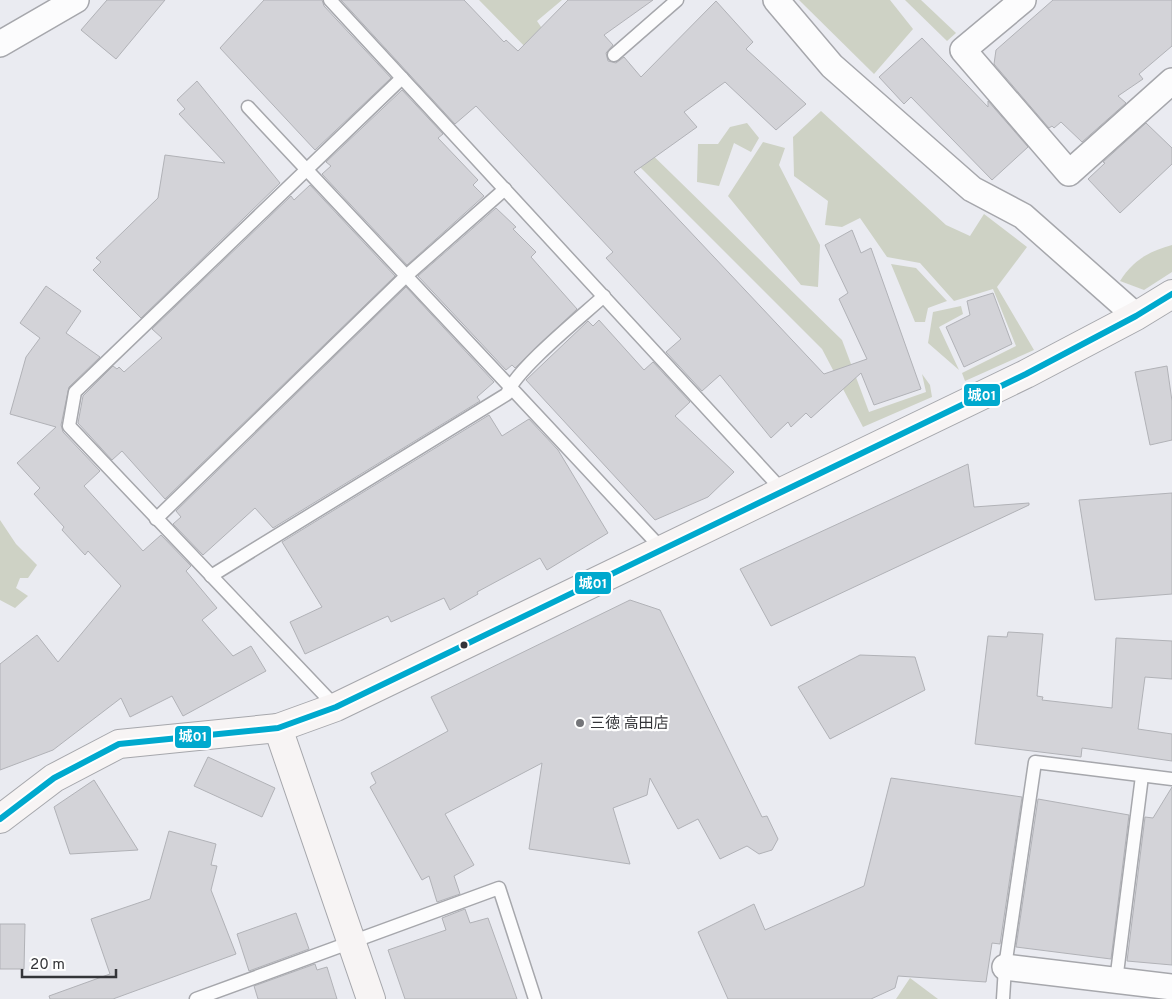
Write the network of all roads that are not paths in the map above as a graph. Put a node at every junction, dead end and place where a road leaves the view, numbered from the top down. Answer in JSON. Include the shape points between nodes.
{"nodes":[{"id":1,"x":76,"y":0,"type":"edge"},
{"id":2,"x":330,"y":0,"type":"edge"},
{"id":3,"x":678,"y":0,"type":"edge"},
{"id":4,"x":776,"y":0,"type":"edge"},
{"id":5,"x":1023,"y":0,"type":"edge"},
{"id":6,"x":0,"y":44,"type":"edge"},
{"id":7,"x":614,"y":55,"type":"dead end"},
{"id":8,"x":402,"y":78,"type":"junction"},
{"id":9,"x":1172,"y":81,"type":"edge"},
{"id":10,"x":248,"y":107,"type":"dead end"},
{"id":11,"x":308,"y":170,"type":"junction"},
{"id":12,"x":505,"y":189,"type":"junction"},
{"id":13,"x":406,"y":276,"type":"junction"},
{"id":14,"x":1172,"y":294,"type":"edge"},
{"id":15,"x":604,"y":296,"type":"junction"},
{"id":16,"x":1136,"y":316,"type":"junction"},
{"id":17,"x":509,"y":386,"type":"junction"},
{"id":18,"x":784,"y":490,"type":"junction"},
{"id":19,"x":156,"y":519,"type":"junction"},
{"id":20,"x":663,"y":550,"type":"junction"},
{"id":21,"x":211,"y":576,"type":"junction"},
{"id":22,"x":336,"y":707,"type":"junction"},
{"id":23,"x":278,"y":728,"type":"junction"},
{"id":24,"x":1142,"y":776,"type":"junction"},
{"id":25,"x":1172,"y":779,"type":"edge"},
{"id":26,"x":0,"y":819,"type":"edge"},
{"id":27,"x":351,"y":943,"type":"junction"},
{"id":28,"x":1005,"y":966,"type":"junction"},
{"id":29,"x":1116,"y":980,"type":"junction"},
{"id":30,"x":1172,"y":986,"type":"edge"},
{"id":31,"x":196,"y":999,"type":"edge"},
{"id":32,"x":371,"y":999,"type":"edge"},
{"id":33,"x":535,"y":999,"type":"edge"},
{"id":34,"x":1003,"y":999,"type":"edge"}],
"edges":[{"from":1,"to":6,"type":"street"},
{"from":2,"to":8,"type":"lane"},
{"from":3,"to":7,"type":"lane"},
{"from":4,"to":16,"type":"street","via":[[832,66],[964,182],[1023,216]]},
{"from":5,"to":9,"type":"street","via":[[963,50],[1069,173]]},
{"from":8,"to":11,"type":"lane"},
{"from":8,"to":12,"type":"lane"},
{"from":10,"to":11,"type":"lane"},
{"from":11,"to":13,"type":"lane"},
{"from":11,"to":19,"type":"lane","via":[[75,392],[69,426]]},
{"from":12,"to":13,"type":"lane"},
{"from":12,"to":15,"type":"lane"},
{"from":13,"to":17,"type":"lane"},
{"from":13,"to":19,"type":"lane"},
{"from":14,"to":16,"type":"main road"},
{"from":15,"to":17,"type":"lane"},
{"from":15,"to":18,"type":"lane"},
{"from":16,"to":18,"type":"main road","via":[[1026,374]]},
{"from":17,"to":20,"type":"lane"},
{"from":17,"to":21,"type":"lane","via":[[507,394]]},
{"from":18,"to":20,"type":"main road"},
{"from":19,"to":21,"type":"lane"},
{"from":20,"to":22,"type":"main road"},
{"from":21,"to":22,"type":"lane"},
{"from":22,"to":23,"type":"main road"},
{"from":23,"to":26,"type":"main road","via":[[119,744],[54,778]]},
{"from":23,"to":27,"type":"main road"},
{"from":24,"to":25,"type":"lane"},
{"from":24,"to":28,"type":"lane","via":[[1035,762]]},
{"from":24,"to":29,"type":"lane"},
{"from":27,"to":31,"type":"lane"},
{"from":27,"to":32,"type":"main road"},
{"from":27,"to":33,"type":"lane","via":[[499,888]]},
{"from":28,"to":29,"type":"street"},
{"from":28,"to":34,"type":"lane"},
{"from":29,"to":30,"type":"street"}]}
